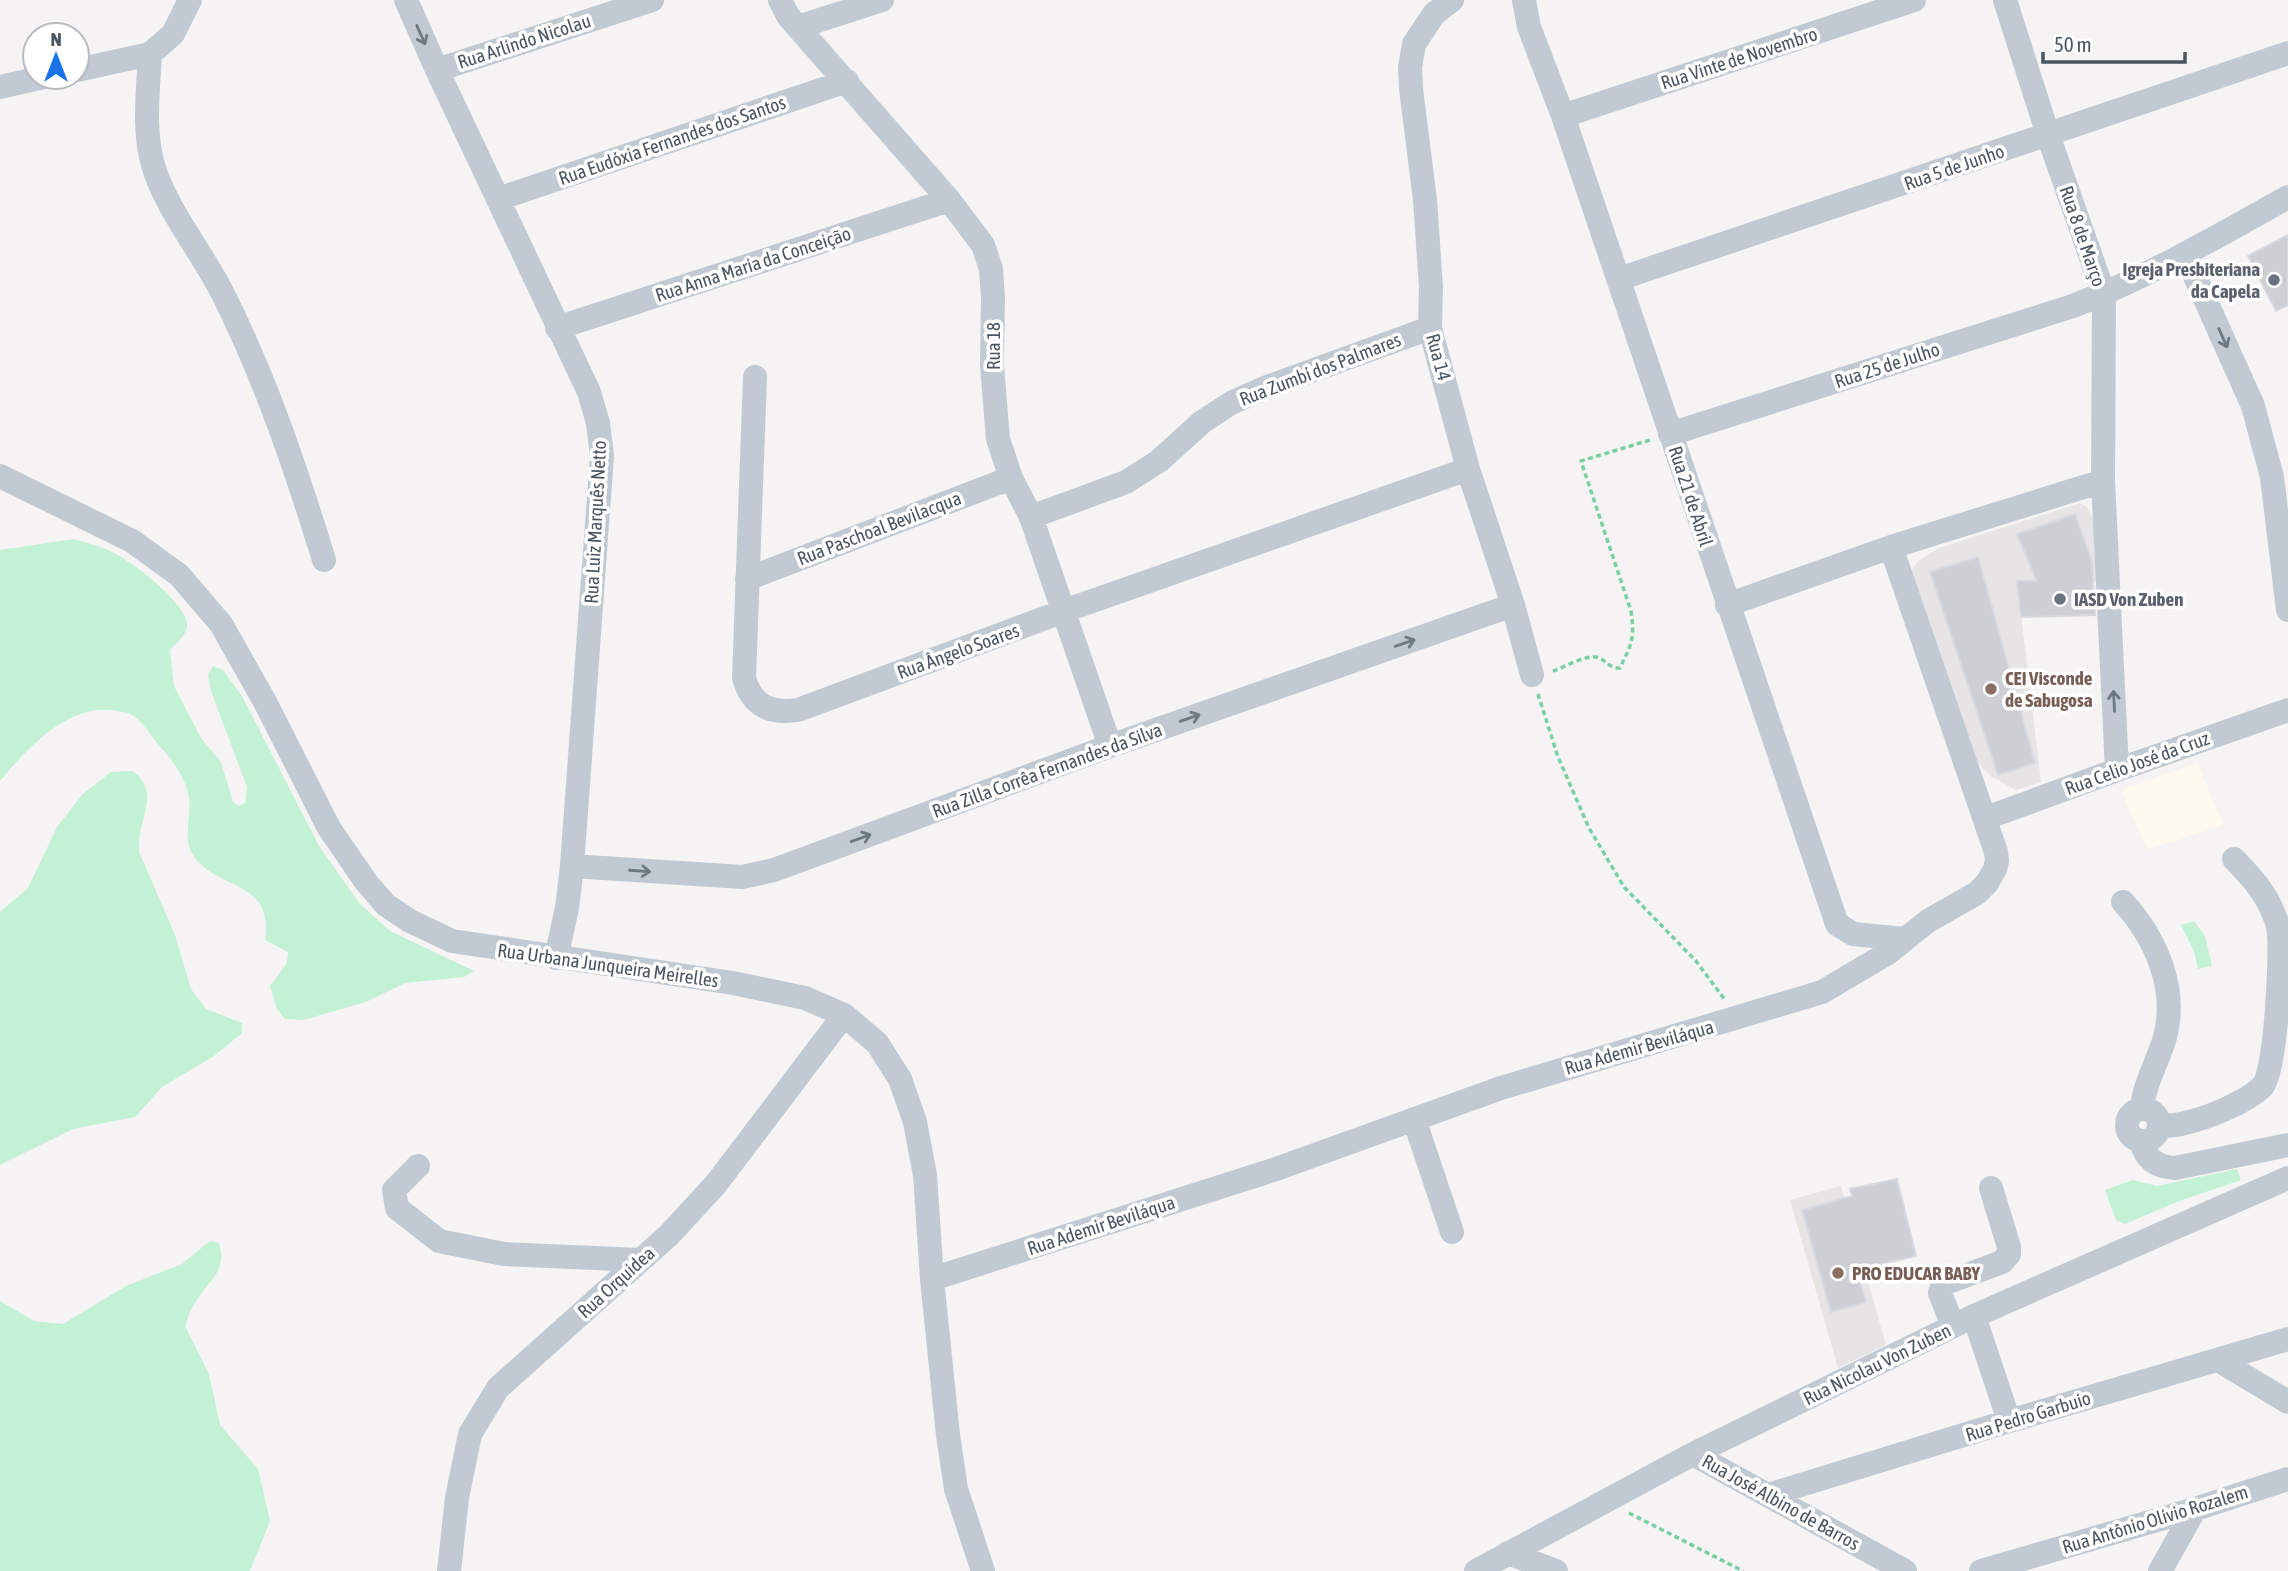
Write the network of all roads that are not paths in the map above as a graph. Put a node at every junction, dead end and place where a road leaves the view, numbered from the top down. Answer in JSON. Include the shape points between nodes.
{"nodes":[{"id":1,"x":190,"y":0,"type":"edge"},
{"id":2,"x":406,"y":0,"type":"edge"},
{"id":3,"x":652,"y":0,"type":"edge"},
{"id":4,"x":780,"y":0,"type":"edge"},
{"id":5,"x":882,"y":0,"type":"edge"},
{"id":6,"x":1452,"y":0,"type":"edge"},
{"id":7,"x":1524,"y":0,"type":"edge"},
{"id":8,"x":1914,"y":0,"type":"edge"},
{"id":9,"x":2005,"y":0,"type":"edge"},
{"id":10,"x":627,"y":4,"type":"edge"},
{"id":11,"x":798,"y":27,"type":"junction"},
{"id":12,"x":2288,"y":53,"type":"edge"},
{"id":13,"x":150,"y":54,"type":"junction"},
{"id":14,"x":91,"y":67,"type":"edge"},
{"id":15,"x":437,"y":70,"type":"junction"},
{"id":16,"x":847,"y":81,"type":"junction"},
{"id":17,"x":21,"y":82,"type":"edge"},
{"id":18,"x":0,"y":86,"type":"edge"},
{"id":19,"x":1563,"y":116,"type":"junction"},
{"id":20,"x":2048,"y":135,"type":"junction"},
{"id":21,"x":2288,"y":197,"type":"edge"},
{"id":22,"x":498,"y":199,"type":"junction"},
{"id":23,"x":949,"y":200,"type":"junction"},
{"id":24,"x":2185,"y":254,"type":"junction"},
{"id":25,"x":1619,"y":279,"type":"junction"},
{"id":26,"x":2104,"y":295,"type":"junction"},
{"id":27,"x":557,"y":328,"type":"junction"},
{"id":28,"x":1430,"y":328,"type":"junction"},
{"id":29,"x":755,"y":377,"type":"dead end"},
{"id":30,"x":1670,"y":434,"type":"junction"},
{"id":31,"x":1468,"y":470,"type":"junction"},
{"id":32,"x":0,"y":476,"type":"edge"},
{"id":33,"x":1011,"y":478,"type":"junction"},
{"id":34,"x":2103,"y":481,"type":"junction"},
{"id":35,"x":1031,"y":517,"type":"junction"},
{"id":36,"x":1891,"y":547,"type":"junction"},
{"id":37,"x":324,"y":560,"type":"dead end"},
{"id":38,"x":747,"y":579,"type":"junction"},
{"id":39,"x":1513,"y":605,"type":"junction"},
{"id":40,"x":1727,"y":605,"type":"junction"},
{"id":41,"x":2288,"y":610,"type":"edge"},
{"id":42,"x":1064,"y":611,"type":"junction"},
{"id":43,"x":1534,"y":681,"type":"road end"},
{"id":44,"x":2286,"y":704,"type":"edge"},
{"id":45,"x":1110,"y":746,"type":"junction"},
{"id":46,"x":2117,"y":769,"type":"junction"},
{"id":47,"x":1986,"y":818,"type":"junction"},
{"id":48,"x":2234,"y":859,"type":"dead end"},
{"id":49,"x":572,"y":866,"type":"junction"},
{"id":50,"x":2123,"y":902,"type":"dead end"},
{"id":51,"x":1905,"y":939,"type":"junction"},
{"id":52,"x":556,"y":958,"type":"junction"},
{"id":53,"x":844,"y":1015,"type":"junction"},
{"id":54,"x":1414,"y":1119,"type":"junction"},
{"id":55,"x":2147,"y":1126,"type":"junction"},
{"id":56,"x":2288,"y":1145,"type":"edge"},
{"id":57,"x":418,"y":1166,"type":"dead end"},
{"id":58,"x":2288,"y":1178,"type":"edge"},
{"id":59,"x":1992,"y":1188,"type":"dead end"},
{"id":60,"x":1452,"y":1232,"type":"dead end"},
{"id":61,"x":640,"y":1260,"type":"junction"},
{"id":62,"x":932,"y":1279,"type":"junction"},
{"id":63,"x":1964,"y":1321,"type":"junction"},
{"id":64,"x":2288,"y":1339,"type":"edge"},
{"id":65,"x":2218,"y":1360,"type":"junction"},
{"id":66,"x":2288,"y":1402,"type":"edge"},
{"id":67,"x":2009,"y":1421,"type":"junction"},
{"id":68,"x":1693,"y":1454,"type":"junction"},
{"id":69,"x":2288,"y":1479,"type":"edge"},
{"id":70,"x":1768,"y":1495,"type":"junction"},
{"id":71,"x":2195,"y":1508,"type":"junction"},
{"id":72,"x":1508,"y":1553,"type":"junction"},
{"id":73,"x":2005,"y":1567,"type":"edge"},
{"id":74,"x":449,"y":1571,"type":"edge"},
{"id":75,"x":983,"y":1571,"type":"edge"},
{"id":76,"x":1476,"y":1571,"type":"edge"},
{"id":77,"x":1556,"y":1571,"type":"edge"},
{"id":78,"x":1905,"y":1571,"type":"edge"},
{"id":79,"x":1981,"y":1571,"type":"edge"},
{"id":80,"x":2161,"y":1571,"type":"edge"}],
"edges":[{"from":1,"to":13,"type":"street","via":[[173,34]]},
{"from":2,"to":15,"type":"street","name":"Rua Luiz Marquês Netto","one_way":true},
{"from":3,"to":10,"type":"street","name":"Rua Arlindo Nicolau"},
{"from":4,"to":11,"type":"street","name":"Rua 18"},
{"from":5,"to":11,"type":"street"},
{"from":6,"to":28,"type":"street","name":"Rua 14","via":[[1434,14],[1414,44],[1410,67],[1425,200]]},
{"from":7,"to":19,"type":"street","name":"Rua 21 de Abril","via":[[1529,27]]},
{"from":8,"to":19,"type":"street","name":"Rua Vinte de Novembro"},
{"from":9,"to":20,"type":"street","name":"Rua 8 de Março"},
{"from":10,"to":15,"type":"street","name":"Rua Arlindo Nicolau"},
{"from":11,"to":16,"type":"street","name":"Rua 18"},
{"from":12,"to":20,"type":"street","name":"Rua 5 de Junho"},
{"from":13,"to":14,"type":"street"},
{"from":13,"to":37,"type":"street","via":[[146,134],[154,167],[222,292],[265,389],[295,465]]},
{"from":15,"to":22,"type":"street","name":"Rua Luiz Marquês Netto"},
{"from":16,"to":22,"type":"street","name":"Rua Eudóxia Fernandes dos Santos"},
{"from":16,"to":23,"type":"street","name":"Rua 18"},
{"from":17,"to":18,"type":"street"},
{"from":19,"to":25,"type":"street","name":"Rua 21 de Abril"},
{"from":20,"to":25,"type":"street","name":"Rua 5 de Junho"},
{"from":20,"to":26,"type":"street","name":"Rua 8 de Março"},
{"from":21,"to":24,"type":"street","name":"Rua 25 de Julho"},
{"from":22,"to":27,"type":"street","name":"Rua Luiz Marquês Netto"},
{"from":23,"to":27,"type":"street","name":"Rua Anna Maria da Conceição"},
{"from":23,"to":33,"type":"street","name":"Rua 18","via":[[983,245],[991,269],[994,406],[998,439]]},
{"from":24,"to":26,"type":"street","name":"Rua 25 de Julho"},
{"from":24,"to":41,"type":"street","one_way":true,"via":[[2253,406],[2272,477]]},
{"from":25,"to":30,"type":"street","name":"Rua 21 de Abril"},
{"from":26,"to":30,"type":"street","name":"Rua 25 de Julho"},
{"from":26,"to":34,"type":"street","name":"Rua 8 de Março"},
{"from":27,"to":49,"type":"street","name":"Rua Luiz Marquês Netto","via":[[589,391],[602,456]]},
{"from":28,"to":31,"type":"street","name":"Rua 14"},
{"from":28,"to":35,"type":"street","name":"Rua Zumbí dos Palmares","via":[[1231,402],[1126,482]]},
{"from":29,"to":38,"type":"street","name":"Rua Ângelo Soares"},
{"from":30,"to":40,"type":"street","name":"Rua 21 de Abril"},
{"from":31,"to":39,"type":"street","name":"Rua 14"},
{"from":31,"to":42,"type":"street","name":"Rua Ângelo Soares"},
{"from":32,"to":52,"type":"street","name":"Rua Urbana Junqueira Meirelles","via":[[132,541],[179,575],[221,624],[329,828],[386,905],[452,941]]},
{"from":33,"to":35,"type":"street","name":"Rua 18"},
{"from":33,"to":38,"type":"street","name":"Rua Paschoal Bevilacqua"},
{"from":34,"to":36,"type":"street"},
{"from":46,"to":34,"type":"street","name":"Rua 8 de Março","one_way":true},
{"from":35,"to":42,"type":"street","name":"Rua 18"},
{"from":36,"to":40,"type":"street"},
{"from":36,"to":47,"type":"street","name":"Rua Ademir Beviláqua"},
{"from":38,"to":42,"type":"street","name":"Rua Ângelo Soares","via":[[744,678],[760,704],[773,711],[798,710]]},
{"from":39,"to":43,"type":"street","name":"Rua 14"},
{"from":45,"to":39,"type":"street","name":"Rua Zilla Corrêa Fernandes da Silva","one_way":true},
{"from":40,"to":51,"type":"street","name":"Rua 21 de Abril","via":[[1837,924],[1853,934]]},
{"from":42,"to":45,"type":"street","name":"Rua 18"},
{"from":44,"to":46,"type":"street","name":"Rua Celio José da Cruz"},
{"from":49,"to":45,"type":"street","name":"Rua Zilla Corrêa Fernandes da Silva","one_way":true,"via":[[742,877],[774,870]]},
{"from":46,"to":47,"type":"street","name":"Rua Celio José da Cruz"},
{"from":47,"to":51,"type":"street","name":"Rua Ademir Beviláqua","via":[[1997,861],[1987,883]]},
{"from":48,"to":55,"type":"street","via":[[2267,898],[2279,934],[2269,1073],[2262,1088],[2224,1109],[2182,1124]]},
{"from":49,"to":52,"type":"street","name":"Rua Luiz Marquês Netto"},
{"from":50,"to":55,"type":"street","via":[[2158,952],[2169,1007],[2165,1036],[2146,1086]]},
{"from":51,"to":54,"type":"street","name":"Rua Ademir Beviláqua","via":[[1822,992]]},
{"from":52,"to":53,"type":"street","name":"Rua Urbana Junqueira Meirelles","via":[[733,983],[805,998]]},
{"from":53,"to":61,"type":"street","name":"Rua Orquidea","via":[[716,1184]]},
{"from":53,"to":62,"type":"street","name":"Rua Urbana Junqueira Meirelles","via":[[877,1043],[900,1079],[915,1122],[925,1175]]},
{"from":54,"to":60,"type":"street"},
{"from":54,"to":62,"type":"street","name":"Rua Ademir Beviláqua"},
{"from":55,"to":56,"type":"street","via":[[2142,1148],[2157,1164],[2175,1168]]},
{"from":57,"to":61,"type":"street","via":[[394,1190],[397,1208],[439,1241],[504,1254]]},
{"from":58,"to":63,"type":"street","name":"Rua Nicolau Von Zuben"},
{"from":59,"to":63,"type":"street","via":[[2009,1254],[2003,1262],[1944,1284],[1940,1293]]},
{"from":61,"to":74,"type":"street","name":"Rua Orquidea","via":[[498,1388],[470,1434]]},
{"from":62,"to":75,"type":"street","name":"Rua Urbana Junqueira Meirelles","via":[[956,1489]]},
{"from":63,"to":67,"type":"street"},
{"from":63,"to":68,"type":"street","name":"Rua Nicolau Von Zuben"},
{"from":64,"to":65,"type":"street","name":"Rua Pedro Garbuio"},
{"from":65,"to":66,"type":"street"},
{"from":65,"to":67,"type":"street","name":"Rua Pedro Garbuio"},
{"from":67,"to":70,"type":"street","name":"Rua Pedro Garbuio"},
{"from":68,"to":70,"type":"street","name":"Rua José Albino de Barros"},
{"from":68,"to":72,"type":"street","name":"Rua Nicolau Von Zuben"},
{"from":69,"to":71,"type":"street","name":"Rua Antônio Olívio Rozalem"},
{"from":70,"to":78,"type":"street","name":"Rua José Albino de Barros"},
{"from":71,"to":73,"type":"street","name":"Rua Antônio Olívio Rozalem"},
{"from":71,"to":80,"type":"street"},
{"from":72,"to":76,"type":"street","name":"Rua Nicolau Von Zuben"},
{"from":72,"to":77,"type":"street"},
{"from":73,"to":79,"type":"street","name":"Rua Antônio Olívio Rozalem"}]}
